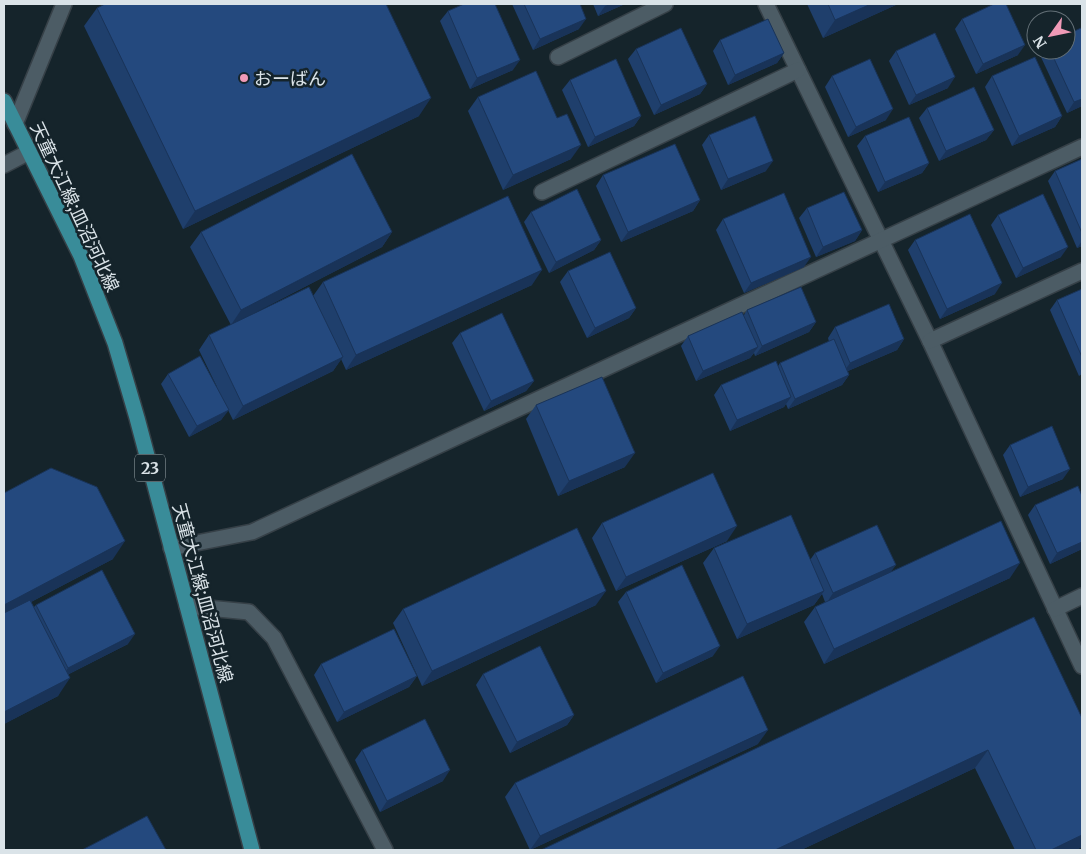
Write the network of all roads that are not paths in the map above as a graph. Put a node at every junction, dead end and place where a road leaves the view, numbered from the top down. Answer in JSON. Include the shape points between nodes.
{"nodes":[{"id":1,"x":64,"y":4,"type":"edge"},
{"id":2,"x":665,"y":4,"type":"edge"},
{"id":3,"x":766,"y":4,"type":"edge"},
{"id":4,"x":558,"y":57,"type":"dead end"},
{"id":5,"x":798,"y":70,"type":"junction"},
{"id":6,"x":4,"y":101,"type":"edge"},
{"id":7,"x":15,"y":124,"type":"junction"},
{"id":8,"x":1082,"y":147,"type":"edge"},
{"id":9,"x":29,"y":152,"type":"junction"},
{"id":10,"x":4,"y":165,"type":"edge"},
{"id":11,"x":542,"y":192,"type":"dead end"},
{"id":12,"x":882,"y":241,"type":"junction"},
{"id":13,"x":1082,"y":271,"type":"edge"},
{"id":14,"x":930,"y":341,"type":"junction"},
{"id":15,"x":171,"y":548,"type":"junction"},
{"id":16,"x":1082,"y":596,"type":"edge"},
{"id":17,"x":187,"y":606,"type":"junction"},
{"id":18,"x":1056,"y":608,"type":"junction"},
{"id":19,"x":1082,"y":666,"type":"edge"},
{"id":20,"x":252,"y":850,"type":"edge"},
{"id":21,"x":385,"y":850,"type":"edge"}],
"edges":[{"from":1,"to":7,"type":"street"},
{"from":2,"to":4,"type":"street"},
{"from":3,"to":5,"type":"street"},
{"from":5,"to":11,"type":"street"},
{"from":5,"to":12,"type":"street"},
{"from":6,"to":7,"type":"main road","name":"天童大江線;皿沼河北線","number":"23"},
{"from":7,"to":9,"type":"main road","name":"天童大江線;皿沼河北線","number":"23"},
{"from":8,"to":12,"type":"street"},
{"from":9,"to":10,"type":"street"},
{"from":9,"to":15,"type":"main road","name":"天童大江線;皿沼河北線","number":"23","via":[[81,256],[115,343]]},
{"from":12,"to":14,"type":"street"},
{"from":12,"to":15,"type":"street","via":[[252,532]]},
{"from":13,"to":14,"type":"street"},
{"from":14,"to":18,"type":"street"},
{"from":15,"to":17,"type":"main road","name":"天童大江線;皿沼河北線","number":"23"},
{"from":16,"to":18,"type":"street"},
{"from":17,"to":20,"type":"main road","name":"天童大江線;皿沼河北線","number":"23"},
{"from":17,"to":21,"type":"street","via":[[249,612],[274,638]]},
{"from":18,"to":19,"type":"street"}]}
